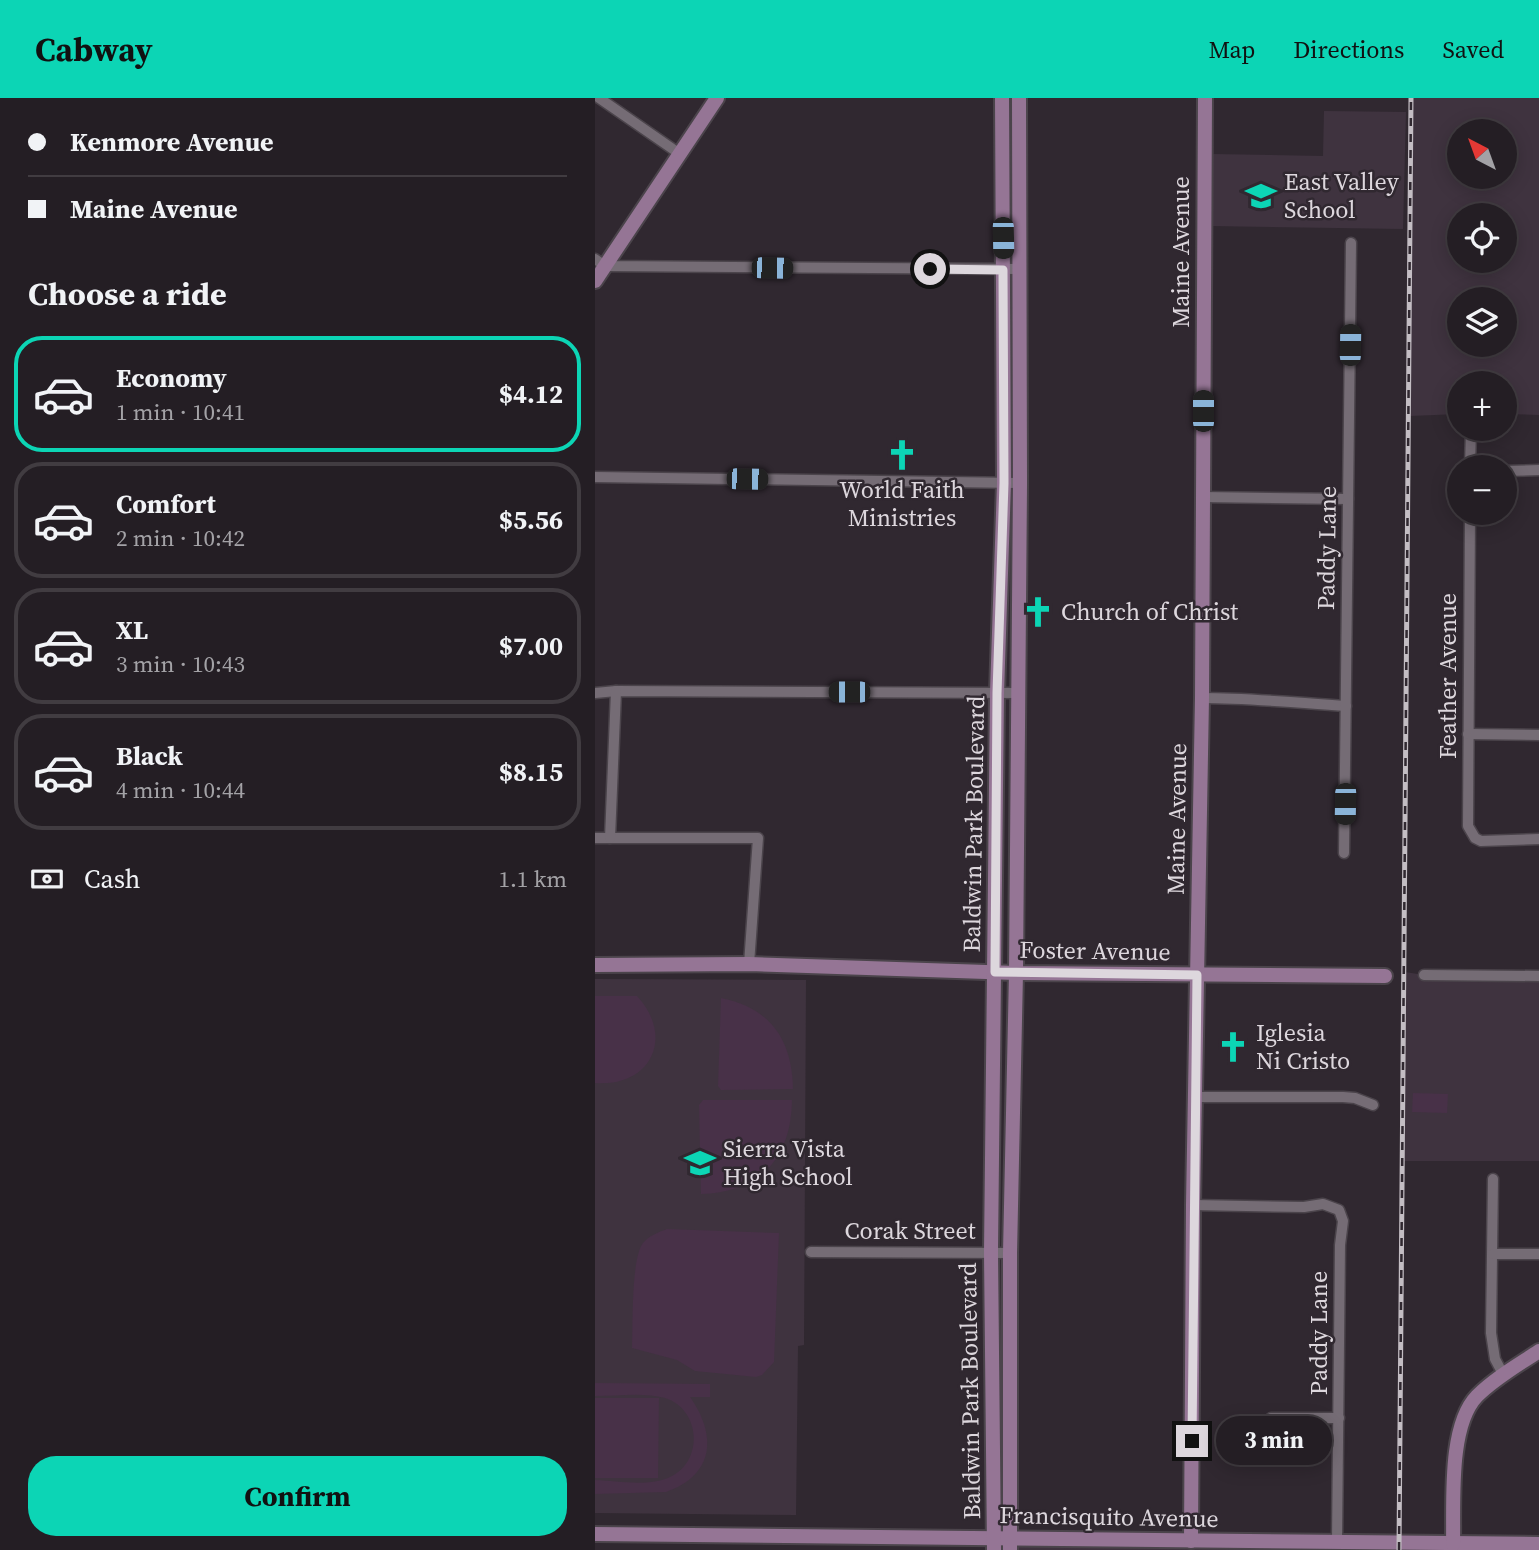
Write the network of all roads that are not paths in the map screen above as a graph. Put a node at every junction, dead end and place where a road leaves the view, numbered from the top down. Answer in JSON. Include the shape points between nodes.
{"nodes":[{"id":1,"x":599,"y":98,"type":"edge"},
{"id":2,"x":717,"y":98,"type":"edge"},
{"id":3,"x":1002,"y":98,"type":"edge"},
{"id":4,"x":1019,"y":98,"type":"edge"},
{"id":5,"x":1205,"y":98,"type":"edge"},
{"id":6,"x":680,"y":154,"type":"junction"},
{"id":7,"x":1351,"y":243,"type":"dead end"},
{"id":8,"x":600,"y":263,"type":"edge"},
{"id":9,"x":1019,"y":269,"type":"junction"},
{"id":10,"x":1003,"y":270,"type":"junction"},
{"id":11,"x":595,"y":281,"type":"edge"},
{"id":12,"x":1539,"y":470,"type":"edge"},
{"id":13,"x":1517,"y":471,"type":"edge"},
{"id":14,"x":595,"y":477,"type":"edge"},
{"id":15,"x":1004,"y":483,"type":"junction"},
{"id":16,"x":1020,"y":483,"type":"junction"},
{"id":17,"x":1202,"y":496,"type":"junction"},
{"id":18,"x":1348,"y":499,"type":"junction"},
{"id":19,"x":1470,"y":525,"type":"edge"},
{"id":20,"x":616,"y":691,"type":"junction"},
{"id":21,"x":595,"y":693,"type":"edge"},
{"id":22,"x":997,"y":693,"type":"junction"},
{"id":23,"x":1018,"y":693,"type":"junction"},
{"id":24,"x":1202,"y":698,"type":"junction"},
{"id":25,"x":1346,"y":706,"type":"junction"},
{"id":26,"x":1468,"y":734,"type":"junction"},
{"id":27,"x":1539,"y":735,"type":"edge"},
{"id":28,"x":595,"y":838,"type":"edge"},
{"id":29,"x":610,"y":838,"type":"junction"},
{"id":30,"x":1539,"y":839,"type":"edge"},
{"id":31,"x":1345,"y":853,"type":"dead end"},
{"id":32,"x":749,"y":964,"type":"junction"},
{"id":33,"x":595,"y":965,"type":"edge"},
{"id":34,"x":995,"y":972,"type":"junction"},
{"id":35,"x":1016,"y":973,"type":"junction"},
{"id":36,"x":1197,"y":975,"type":"junction"},
{"id":37,"x":1424,"y":975,"type":"dead end"},
{"id":38,"x":1385,"y":976,"type":"dead end"},
{"id":39,"x":1539,"y":976,"type":"edge"},
{"id":40,"x":1195,"y":1097,"type":"junction"},
{"id":41,"x":1373,"y":1105,"type":"dead end"},
{"id":42,"x":1493,"y":1179,"type":"dead end"},
{"id":43,"x":1193,"y":1205,"type":"junction"},
{"id":44,"x":811,"y":1252,"type":"dead end"},
{"id":45,"x":991,"y":1252,"type":"junction"},
{"id":46,"x":1010,"y":1253,"type":"junction"},
{"id":47,"x":1493,"y":1254,"type":"junction"},
{"id":48,"x":1539,"y":1254,"type":"edge"},
{"id":49,"x":1539,"y":1351,"type":"edge"},
{"id":50,"x":1503,"y":1374,"type":"junction"},
{"id":51,"x":1271,"y":1418,"type":"dead end"},
{"id":52,"x":1339,"y":1419,"type":"junction"},
{"id":53,"x":595,"y":1534,"type":"edge"},
{"id":54,"x":1191,"y":1541,"type":"junction"},
{"id":55,"x":1337,"y":1542,"type":"junction"},
{"id":56,"x":994,"y":1544,"type":"edge"},
{"id":57,"x":1010,"y":1544,"type":"edge"},
{"id":58,"x":1453,"y":1544,"type":"junction"},
{"id":59,"x":1539,"y":1544,"type":"edge"}],
"edges":[{"from":1,"to":6,"type":"street"},
{"from":2,"to":6,"type":"street"},
{"from":3,"to":10,"type":"street","name":"Baldwin Park Boulevard"},
{"from":4,"to":9,"type":"street","name":"Baldwin Park Boulevard"},
{"from":5,"to":17,"type":"street","name":"Maine Avenue"},
{"from":6,"to":8,"type":"street"},
{"from":7,"to":18,"type":"street","name":"Paddy Lane"},
{"from":8,"to":10,"type":"street"},
{"from":8,"to":11,"type":"street"},
{"from":9,"to":10,"type":"street"},
{"from":9,"to":16,"type":"street","name":"Baldwin Park Boulevard"},
{"from":10,"to":15,"type":"street","name":"Baldwin Park Boulevard"},
{"from":12,"to":13,"type":"street"},
{"from":14,"to":15,"type":"street"},
{"from":15,"to":16,"type":"street"},
{"from":15,"to":22,"type":"street","name":"Baldwin Park Boulevard"},
{"from":16,"to":23,"type":"street","name":"Baldwin Park Boulevard"},
{"from":17,"to":18,"type":"street"},
{"from":17,"to":24,"type":"street","name":"Maine Avenue"},
{"from":18,"to":25,"type":"street","name":"Paddy Lane"},
{"from":19,"to":26,"type":"street","name":"Feather Avenue"},
{"from":20,"to":21,"type":"street"},
{"from":20,"to":22,"type":"street"},
{"from":20,"to":29,"type":"street"},
{"from":22,"to":23,"type":"street"},
{"from":22,"to":34,"type":"street","name":"Baldwin Park Boulevard"},
{"from":23,"to":35,"type":"street","name":"Baldwin Park Boulevard"},
{"from":24,"to":25,"type":"street"},
{"from":24,"to":36,"type":"street","name":"Maine Avenue"},
{"from":25,"to":31,"type":"street","name":"Paddy Lane"},
{"from":26,"to":27,"type":"street"},
{"from":26,"to":30,"type":"street","name":"Feather Avenue","via":[[1470,832],[1481,841]]},
{"from":28,"to":29,"type":"street"},
{"from":29,"to":32,"type":"street","via":[[758,838]]},
{"from":32,"to":33,"type":"street","name":"Foster Avenue"},
{"from":32,"to":34,"type":"street","name":"Foster Avenue"},
{"from":34,"to":35,"type":"street","name":"Foster Avenue"},
{"from":34,"to":45,"type":"street","name":"Baldwin Park Boulevard"},
{"from":35,"to":36,"type":"street","name":"Foster Avenue"},
{"from":35,"to":46,"type":"street","name":"Baldwin Park Boulevard"},
{"from":36,"to":38,"type":"street","name":"Foster Avenue"},
{"from":36,"to":40,"type":"street","name":"Maine Avenue"},
{"from":37,"to":39,"type":"street"},
{"from":40,"to":41,"type":"street","via":[[1343,1097]]},
{"from":40,"to":43,"type":"street","name":"Maine Avenue"},
{"from":42,"to":47,"type":"street"},
{"from":43,"to":52,"type":"street","name":"Paddy Lane","via":[[1323,1204],[1339,1210],[1343,1221]]},
{"from":43,"to":54,"type":"street","name":"Maine Avenue"},
{"from":44,"to":45,"type":"street","name":"Corak Street"},
{"from":45,"to":46,"type":"street","name":"Corak Street"},
{"from":45,"to":56,"type":"street","name":"Baldwin Park Boulevard"},
{"from":46,"to":57,"type":"street","name":"Baldwin Park Boulevard"},
{"from":47,"to":48,"type":"street"},
{"from":47,"to":50,"type":"street","via":[[1491,1334]]},
{"from":49,"to":50,"type":"street"},
{"from":50,"to":58,"type":"street","via":[[1478,1395],[1460,1427]]},
{"from":51,"to":52,"type":"street"},
{"from":52,"to":55,"type":"street","name":"Paddy Lane"},
{"from":53,"to":56,"type":"street","name":"Francisquito Avenue"},
{"from":54,"to":55,"type":"street","name":"Francisquito Avenue"},
{"from":54,"to":57,"type":"street","name":"Francisquito Avenue"},
{"from":55,"to":58,"type":"street","name":"Francisquito Avenue"},
{"from":56,"to":57,"type":"street","name":"Francisquito Avenue"},
{"from":58,"to":59,"type":"street","name":"Francisquito Avenue"}]}
